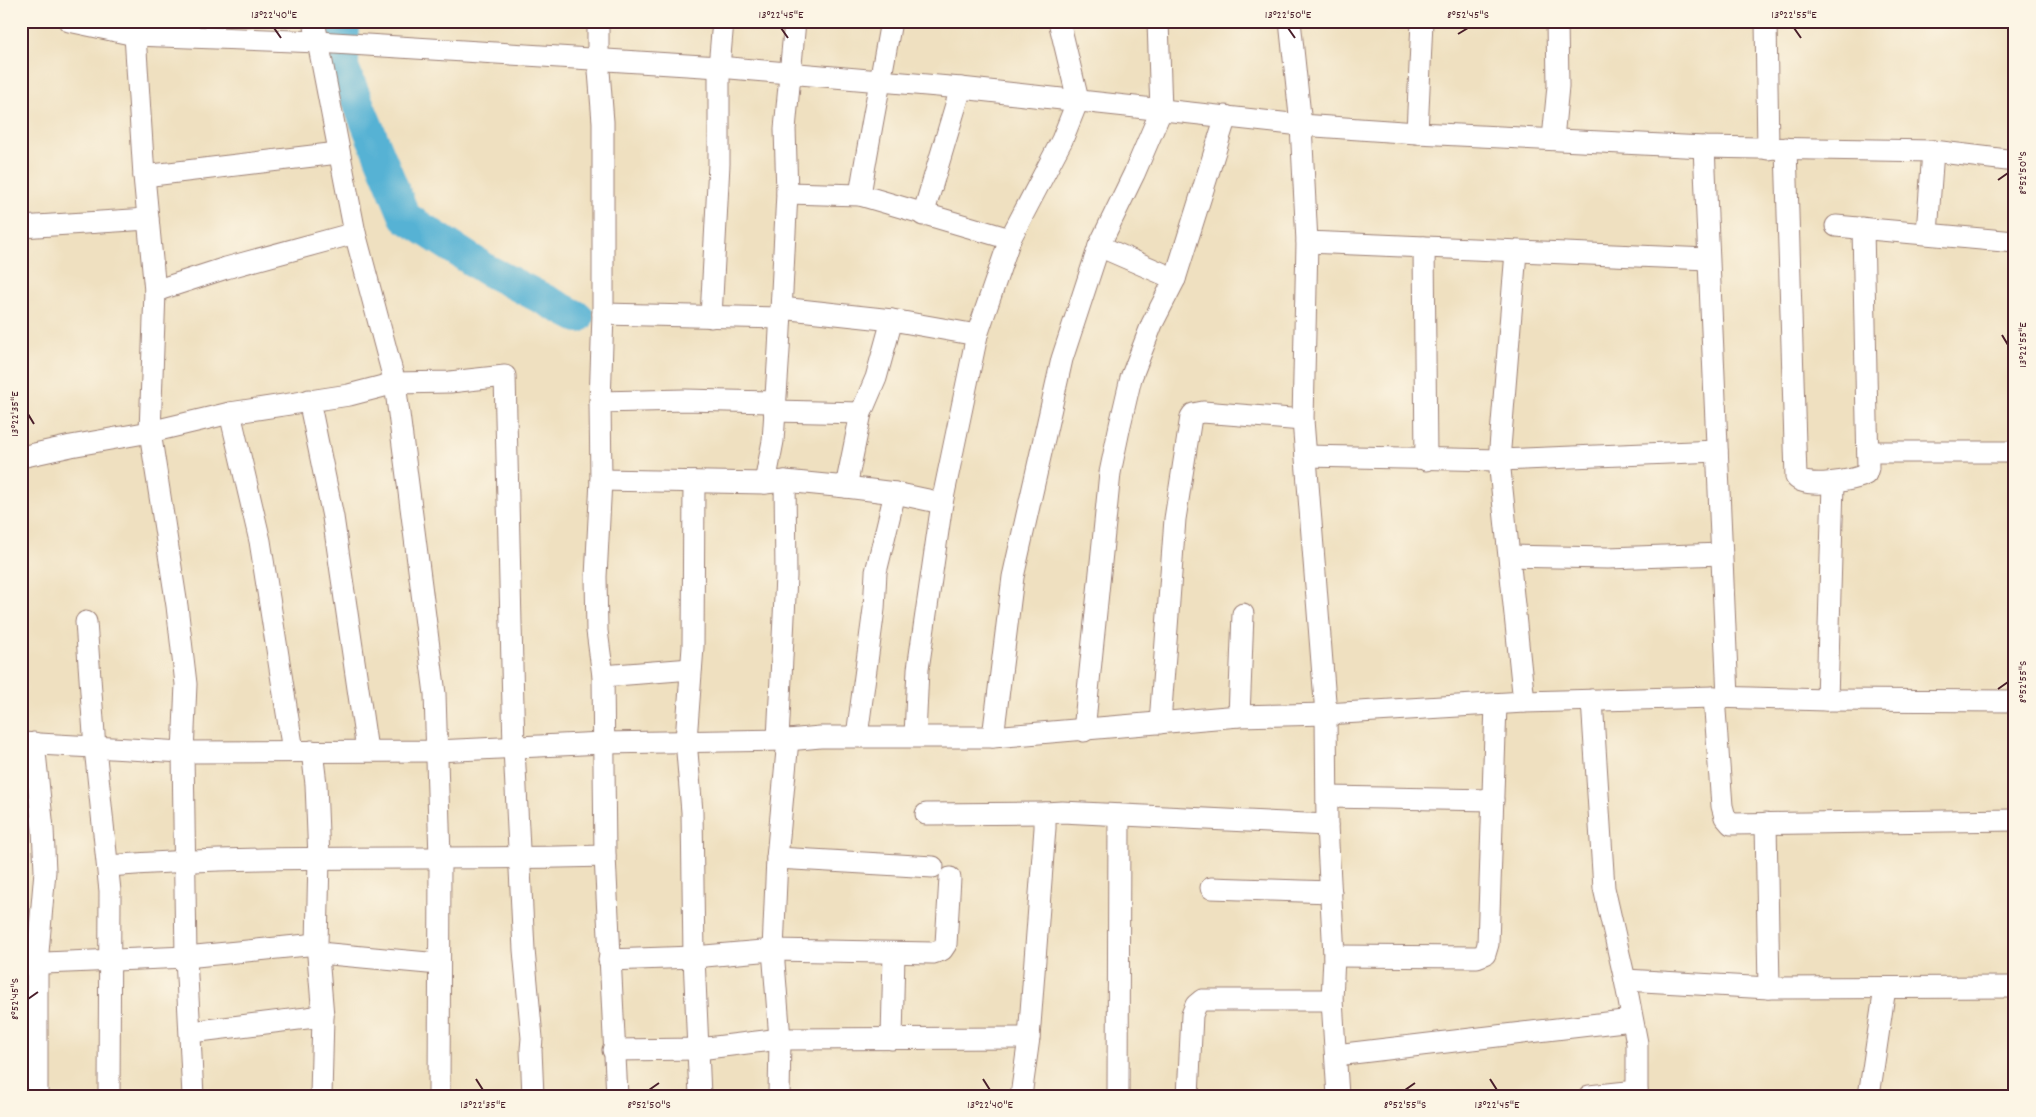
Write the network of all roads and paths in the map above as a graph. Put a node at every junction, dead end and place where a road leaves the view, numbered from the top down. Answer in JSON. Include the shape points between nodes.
{"nodes":[{"id":1,"x":69,"y":21,"type":"edge"},
{"id":2,"x":598,"y":21,"type":"edge"},
{"id":3,"x":723,"y":21,"type":"edge"},
{"id":4,"x":795,"y":21,"type":"edge"},
{"id":5,"x":891,"y":21,"type":"edge"},
{"id":6,"x":1059,"y":21,"type":"edge"},
{"id":7,"x":1158,"y":21,"type":"edge"},
{"id":8,"x":1290,"y":21,"type":"edge"},
{"id":9,"x":1422,"y":21,"type":"edge"},
{"id":10,"x":1558,"y":21,"type":"edge"},
{"id":11,"x":1766,"y":21,"type":"edge"},
{"id":12,"x":316,"y":31,"type":"edge"},
{"id":13,"x":135,"y":35,"type":"junction"},
{"id":14,"x":598,"y":58,"type":"junction"},
{"id":15,"x":719,"y":67,"type":"junction"},
{"id":16,"x":789,"y":74,"type":"junction"},
{"id":17,"x":881,"y":81,"type":"junction"},
{"id":18,"x":961,"y":88,"type":"junction"},
{"id":19,"x":1078,"y":100,"type":"junction"},
{"id":20,"x":1161,"y":111,"type":"junction"},
{"id":21,"x":1226,"y":116,"type":"junction"},
{"id":22,"x":1301,"y":125,"type":"junction"},
{"id":23,"x":1417,"y":133,"type":"junction"},
{"id":24,"x":1553,"y":139,"type":"junction"},
{"id":25,"x":1704,"y":147,"type":"junction"},
{"id":26,"x":1777,"y":148,"type":"junction"},
{"id":27,"x":1933,"y":151,"type":"junction"},
{"id":28,"x":338,"y":153,"type":"junction"},
{"id":29,"x":2015,"y":161,"type":"edge"},
{"id":30,"x":144,"y":176,"type":"junction"},
{"id":31,"x":787,"y":193,"type":"junction"},
{"id":32,"x":860,"y":195,"type":"junction"},
{"id":33,"x":923,"y":215,"type":"junction"},
{"id":34,"x":148,"y":219,"type":"junction"},
{"id":35,"x":1836,"y":226,"type":"dead end"},
{"id":36,"x":21,"y":227,"type":"edge"},
{"id":37,"x":1863,"y":228,"type":"junction"},
{"id":38,"x":355,"y":233,"type":"junction"},
{"id":39,"x":1927,"y":233,"type":"junction"},
{"id":40,"x":1010,"y":239,"type":"junction"},
{"id":41,"x":1307,"y":242,"type":"junction"},
{"id":42,"x":2015,"y":242,"type":"edge"},
{"id":43,"x":1099,"y":246,"type":"junction"},
{"id":44,"x":1424,"y":247,"type":"junction"},
{"id":45,"x":1516,"y":252,"type":"junction"},
{"id":46,"x":1708,"y":259,"type":"junction"},
{"id":47,"x":1175,"y":279,"type":"junction"},
{"id":48,"x":155,"y":291,"type":"junction"},
{"id":49,"x":781,"y":313,"type":"junction"},
{"id":50,"x":603,"y":314,"type":"junction"},
{"id":51,"x":711,"y":317,"type":"junction"},
{"id":52,"x":892,"y":320,"type":"junction"},
{"id":53,"x":977,"y":335,"type":"junction"},
{"id":54,"x":395,"y":382,"type":"junction"},
{"id":55,"x":309,"y":400,"type":"junction"},
{"id":56,"x":600,"y":402,"type":"junction"},
{"id":57,"x":774,"y":406,"type":"junction"},
{"id":58,"x":230,"y":413,"type":"junction"},
{"id":59,"x":861,"y":413,"type":"junction"},
{"id":60,"x":1303,"y":420,"type":"junction"},
{"id":61,"x":150,"y":432,"type":"junction"},
{"id":62,"x":1718,"y":451,"type":"junction"},
{"id":63,"x":1868,"y":452,"type":"junction"},
{"id":64,"x":2015,"y":452,"type":"edge"},
{"id":65,"x":1306,"y":456,"type":"junction"},
{"id":66,"x":21,"y":457,"type":"edge"},
{"id":67,"x":1426,"y":460,"type":"junction"},
{"id":68,"x":1499,"y":460,"type":"junction"},
{"id":69,"x":601,"y":480,"type":"junction"},
{"id":70,"x":694,"y":482,"type":"junction"},
{"id":71,"x":775,"y":482,"type":"junction"},
{"id":72,"x":1833,"y":483,"type":"junction"},
{"id":73,"x":846,"y":487,"type":"junction"},
{"id":74,"x":895,"y":493,"type":"junction"},
{"id":75,"x":942,"y":503,"type":"junction"},
{"id":76,"x":1722,"y":554,"type":"junction"},
{"id":77,"x":1510,"y":556,"type":"junction"},
{"id":78,"x":1243,"y":614,"type":"dead end"},
{"id":79,"x":86,"y":622,"type":"dead end"},
{"id":80,"x":691,"y":669,"type":"junction"},
{"id":81,"x":603,"y":676,"type":"junction"},
{"id":82,"x":1721,"y":697,"type":"junction"},
{"id":83,"x":1592,"y":700,"type":"junction"},
{"id":84,"x":1827,"y":700,"type":"junction"},
{"id":85,"x":2015,"y":701,"type":"edge"},
{"id":86,"x":1524,"y":702,"type":"junction"},
{"id":87,"x":1496,"y":704,"type":"junction"},
{"id":88,"x":1326,"y":714,"type":"junction"},
{"id":89,"x":1239,"y":716,"type":"junction"},
{"id":90,"x":1160,"y":723,"type":"junction"},
{"id":91,"x":1084,"y":731,"type":"junction"},
{"id":92,"x":858,"y":736,"type":"junction"},
{"id":93,"x":914,"y":736,"type":"junction"},
{"id":94,"x":993,"y":737,"type":"junction"},
{"id":95,"x":783,"y":739,"type":"junction"},
{"id":96,"x":686,"y":740,"type":"junction"},
{"id":97,"x":603,"y":742,"type":"junction"},
{"id":98,"x":28,"y":743,"type":"edge"},
{"id":99,"x":95,"y":748,"type":"junction"},
{"id":100,"x":514,"y":748,"type":"junction"},
{"id":101,"x":367,"y":750,"type":"junction"},
{"id":102,"x":303,"y":751,"type":"junction"},
{"id":103,"x":436,"y":751,"type":"junction"},
{"id":104,"x":183,"y":752,"type":"junction"},
{"id":105,"x":1328,"y":798,"type":"junction"},
{"id":106,"x":1493,"y":800,"type":"junction"},
{"id":107,"x":1044,"y":813,"type":"junction"},
{"id":108,"x":926,"y":814,"type":"dead end"},
{"id":109,"x":1119,"y":815,"type":"junction"},
{"id":110,"x":2015,"y":820,"type":"edge"},
{"id":111,"x":1766,"y":823,"type":"junction"},
{"id":112,"x":1327,"y":825,"type":"junction"},
{"id":113,"x":605,"y":856,"type":"junction"},
{"id":114,"x":319,"y":858,"type":"junction"},
{"id":115,"x":440,"y":858,"type":"junction"},
{"id":116,"x":521,"y":858,"type":"junction"},
{"id":117,"x":777,"y":858,"type":"junction"},
{"id":118,"x":185,"y":860,"type":"junction"},
{"id":119,"x":108,"y":866,"type":"junction"},
{"id":120,"x":1211,"y":888,"type":"dead end"},
{"id":121,"x":1331,"y":892,"type":"junction"},
{"id":122,"x":318,"y":949,"type":"junction"},
{"id":123,"x":773,"y":950,"type":"junction"},
{"id":124,"x":894,"y":953,"type":"junction"},
{"id":125,"x":1334,"y":956,"type":"junction"},
{"id":126,"x":694,"y":957,"type":"junction"},
{"id":127,"x":186,"y":958,"type":"junction"},
{"id":128,"x":110,"y":960,"type":"junction"},
{"id":129,"x":610,"y":960,"type":"junction"},
{"id":130,"x":29,"y":964,"type":"edge"},
{"id":131,"x":439,"y":964,"type":"junction"},
{"id":132,"x":1625,"y":980,"type":"junction"},
{"id":133,"x":2015,"y":987,"type":"edge"},
{"id":134,"x":1769,"y":988,"type":"junction"},
{"id":135,"x":1884,"y":988,"type":"junction"},
{"id":136,"x":1332,"y":1000,"type":"junction"},
{"id":137,"x":322,"y":1016,"type":"junction"},
{"id":138,"x":1632,"y":1020,"type":"junction"},
{"id":139,"x":191,"y":1032,"type":"junction"},
{"id":140,"x":1029,"y":1038,"type":"junction"},
{"id":141,"x":780,"y":1039,"type":"junction"},
{"id":142,"x":892,"y":1039,"type":"junction"},
{"id":143,"x":699,"y":1049,"type":"junction"},
{"id":144,"x":613,"y":1050,"type":"junction"},
{"id":145,"x":1336,"y":1055,"type":"junction"},
{"id":146,"x":1637,"y":1093,"type":"edge"},
{"id":147,"x":37,"y":1096,"type":"edge"},
{"id":148,"x":109,"y":1096,"type":"edge"},
{"id":149,"x":192,"y":1096,"type":"edge"},
{"id":150,"x":321,"y":1096,"type":"edge"},
{"id":151,"x":438,"y":1096,"type":"edge"},
{"id":152,"x":533,"y":1096,"type":"edge"},
{"id":153,"x":617,"y":1096,"type":"edge"},
{"id":154,"x":700,"y":1096,"type":"edge"},
{"id":155,"x":779,"y":1096,"type":"edge"},
{"id":156,"x":1021,"y":1096,"type":"edge"},
{"id":157,"x":1118,"y":1096,"type":"edge"},
{"id":158,"x":1188,"y":1096,"type":"edge"},
{"id":159,"x":1338,"y":1096,"type":"edge"},
{"id":160,"x":1589,"y":1096,"type":"edge"},
{"id":161,"x":1869,"y":1096,"type":"edge"}],
"edges":[{"from":1,"to":13,"type":"street"},
{"from":2,"to":14,"type":"street"},
{"from":3,"to":15,"type":"street"},
{"from":4,"to":16,"type":"street"},
{"from":5,"to":17,"type":"street"},
{"from":6,"to":19,"type":"street"},
{"from":7,"to":20,"type":"street"},
{"from":8,"to":22,"type":"street"},
{"from":9,"to":23,"type":"street"},
{"from":10,"to":24,"type":"street","via":[[1558,86]]},
{"from":11,"to":26,"type":"street"},
{"from":12,"to":13,"type":"street"},
{"from":12,"to":14,"type":"street"},
{"from":12,"to":28,"type":"street"},
{"from":13,"to":30,"type":"street"},
{"from":14,"to":15,"type":"street"},
{"from":14,"to":50,"type":"street","via":[[603,122]]},
{"from":15,"to":16,"type":"street"},
{"from":15,"to":51,"type":"street","via":[[719,164]]},
{"from":16,"to":17,"type":"street"},
{"from":16,"to":31,"type":"street","via":[[785,128]]},
{"from":17,"to":18,"type":"street"},
{"from":17,"to":32,"type":"street"},
{"from":18,"to":19,"type":"street"},
{"from":18,"to":33,"type":"street"},
{"from":19,"to":20,"type":"street"},
{"from":19,"to":40,"type":"street","via":[[1062,140]]},
{"from":20,"to":21,"type":"street"},
{"from":20,"to":43,"type":"street"},
{"from":21,"to":22,"type":"street"},
{"from":21,"to":47,"type":"street"},
{"from":22,"to":23,"type":"street"},
{"from":22,"to":41,"type":"street"},
{"from":23,"to":24,"type":"street"},
{"from":24,"to":25,"type":"street"},
{"from":25,"to":26,"type":"street"},
{"from":25,"to":46,"type":"street"},
{"from":26,"to":27,"type":"street"},
{"from":26,"to":72,"type":"street","via":[[1796,478],[1802,482]]},
{"from":27,"to":29,"type":"street"},
{"from":27,"to":39,"type":"street"},
{"from":28,"to":30,"type":"street"},
{"from":28,"to":38,"type":"street"},
{"from":30,"to":34,"type":"street"},
{"from":31,"to":32,"type":"street"},
{"from":31,"to":49,"type":"street"},
{"from":32,"to":33,"type":"street"},
{"from":33,"to":40,"type":"street"},
{"from":34,"to":36,"type":"street"},
{"from":34,"to":48,"type":"street"},
{"from":35,"to":37,"type":"street"},
{"from":37,"to":39,"type":"street"},
{"from":37,"to":63,"type":"street"},
{"from":38,"to":48,"type":"street"},
{"from":38,"to":54,"type":"street"},
{"from":39,"to":42,"type":"street"},
{"from":40,"to":53,"type":"street"},
{"from":41,"to":44,"type":"street"},
{"from":41,"to":60,"type":"street"},
{"from":43,"to":47,"type":"street"},
{"from":43,"to":94,"type":"street","via":[[1062,359],[1018,558]]},
{"from":44,"to":45,"type":"street"},
{"from":44,"to":67,"type":"street"},
{"from":45,"to":46,"type":"street"},
{"from":45,"to":68,"type":"street"},
{"from":46,"to":62,"type":"street"},
{"from":47,"to":91,"type":"street","via":[[1152,324],[1131,378],[1110,473]]},
{"from":48,"to":61,"type":"street"},
{"from":49,"to":51,"type":"street"},
{"from":49,"to":52,"type":"street"},
{"from":49,"to":57,"type":"street"},
{"from":50,"to":51,"type":"street"},
{"from":50,"to":56,"type":"street"},
{"from":52,"to":53,"type":"street"},
{"from":52,"to":59,"type":"street","via":[[876,378]]},
{"from":53,"to":75,"type":"street"},
{"from":54,"to":55,"type":"street","via":[[349,395]]},
{"from":54,"to":100,"type":"street","via":[[450,382],[505,376]]},
{"from":54,"to":103,"type":"street","via":[[435,694]]},
{"from":55,"to":58,"type":"street"},
{"from":55,"to":101,"type":"street","via":[[333,517]]},
{"from":56,"to":57,"type":"street","via":[[685,400]]},
{"from":56,"to":69,"type":"street"},
{"from":57,"to":59,"type":"street"},
{"from":57,"to":71,"type":"street"},
{"from":58,"to":61,"type":"street"},
{"from":58,"to":102,"type":"street"},
{"from":59,"to":73,"type":"street"},
{"from":60,"to":65,"type":"street"},
{"from":60,"to":90,"type":"street","via":[[1204,412],[1191,417],[1175,519]]},
{"from":61,"to":66,"type":"street"},
{"from":61,"to":104,"type":"street","via":[[186,684]]},
{"from":62,"to":68,"type":"street"},
{"from":62,"to":76,"type":"street"},
{"from":63,"to":64,"type":"street"},
{"from":63,"to":72,"type":"street","via":[[1866,474]]},
{"from":65,"to":67,"type":"street"},
{"from":65,"to":88,"type":"street"},
{"from":67,"to":68,"type":"street"},
{"from":68,"to":77,"type":"street"},
{"from":69,"to":70,"type":"street"},
{"from":69,"to":81,"type":"street","via":[[596,577],[597,631]]},
{"from":70,"to":71,"type":"street"},
{"from":70,"to":80,"type":"street","via":[[694,647]]},
{"from":71,"to":73,"type":"street"},
{"from":71,"to":95,"type":"street","via":[[786,576]]},
{"from":72,"to":84,"type":"street"},
{"from":73,"to":74,"type":"street"},
{"from":74,"to":75,"type":"street"},
{"from":74,"to":92,"type":"street","via":[[876,572]]},
{"from":75,"to":93,"type":"street","via":[[918,669]]},
{"from":76,"to":77,"type":"street","via":[[1608,558]]},
{"from":76,"to":82,"type":"street"},
{"from":77,"to":86,"type":"street"},
{"from":78,"to":89,"type":"street"},
{"from":79,"to":99,"type":"street"},
{"from":80,"to":81,"type":"street"},
{"from":80,"to":96,"type":"street"},
{"from":81,"to":97,"type":"street"},
{"from":82,"to":83,"type":"street"},
{"from":82,"to":84,"type":"street"},
{"from":82,"to":111,"type":"street","via":[[1722,806],[1725,817],[1731,824]]},
{"from":83,"to":86,"type":"street"},
{"from":83,"to":132,"type":"street","via":[[1604,888]]},
{"from":84,"to":85,"type":"street"},
{"from":86,"to":87,"type":"street"},
{"from":87,"to":88,"type":"street"},
{"from":87,"to":106,"type":"street"},
{"from":88,"to":89,"type":"street"},
{"from":88,"to":105,"type":"street"},
{"from":89,"to":90,"type":"street"},
{"from":90,"to":91,"type":"street"},
{"from":91,"to":94,"type":"street"},
{"from":92,"to":93,"type":"street"},
{"from":92,"to":95,"type":"street"},
{"from":93,"to":94,"type":"street"},
{"from":95,"to":96,"type":"street"},
{"from":95,"to":117,"type":"street"},
{"from":96,"to":97,"type":"street"},
{"from":96,"to":126,"type":"street","via":[[692,812]]},
{"from":97,"to":100,"type":"street"},
{"from":97,"to":113,"type":"street"},
{"from":98,"to":99,"type":"street"},
{"from":98,"to":130,"type":"street","via":[[43,829],[45,871]]},
{"from":99,"to":104,"type":"street"},
{"from":99,"to":119,"type":"street"},
{"from":100,"to":103,"type":"street"},
{"from":100,"to":116,"type":"street"},
{"from":101,"to":102,"type":"street"},
{"from":101,"to":103,"type":"street"},
{"from":102,"to":104,"type":"street"},
{"from":102,"to":114,"type":"street","via":[[316,784]]},
{"from":103,"to":115,"type":"street"},
{"from":104,"to":118,"type":"street"},
{"from":105,"to":106,"type":"street"},
{"from":105,"to":112,"type":"street"},
{"from":106,"to":125,"type":"street","via":[[1485,954],[1477,957]]},
{"from":107,"to":108,"type":"street"},
{"from":107,"to":109,"type":"street"},
{"from":107,"to":140,"type":"street","via":[[1046,828]]},
{"from":109,"to":112,"type":"street"},
{"from":109,"to":157,"type":"street"},
{"from":110,"to":111,"type":"street"},
{"from":111,"to":134,"type":"street"},
{"from":112,"to":121,"type":"street"},
{"from":113,"to":116,"type":"street"},
{"from":113,"to":129,"type":"street"},
{"from":114,"to":115,"type":"street"},
{"from":114,"to":118,"type":"street"},
{"from":114,"to":122,"type":"street"},
{"from":115,"to":116,"type":"street"},
{"from":115,"to":131,"type":"street"},
{"from":116,"to":152,"type":"street"},
{"from":117,"to":123,"type":"street"},
{"from":117,"to":124,"type":"street","via":[[941,872],[946,944],[942,950],[933,953]]},
{"from":118,"to":119,"type":"street"},
{"from":118,"to":127,"type":"street"},
{"from":119,"to":128,"type":"street"},
{"from":120,"to":121,"type":"street"},
{"from":121,"to":125,"type":"street"},
{"from":122,"to":127,"type":"street"},
{"from":122,"to":131,"type":"street"},
{"from":122,"to":137,"type":"street"},
{"from":123,"to":124,"type":"street"},
{"from":123,"to":126,"type":"street"},
{"from":123,"to":141,"type":"street"},
{"from":124,"to":142,"type":"street"},
{"from":125,"to":136,"type":"street"},
{"from":126,"to":129,"type":"street"},
{"from":126,"to":143,"type":"street"},
{"from":127,"to":128,"type":"street"},
{"from":127,"to":139,"type":"street"},
{"from":128,"to":130,"type":"street"},
{"from":128,"to":148,"type":"street"},
{"from":129,"to":144,"type":"street"},
{"from":130,"to":147,"type":"street"},
{"from":131,"to":151,"type":"street"},
{"from":132,"to":134,"type":"street"},
{"from":132,"to":138,"type":"street"},
{"from":133,"to":135,"type":"street"},
{"from":134,"to":135,"type":"street"},
{"from":135,"to":161,"type":"street"},
{"from":136,"to":145,"type":"street"},
{"from":136,"to":158,"type":"street","via":[[1202,1000],[1196,1004],[1192,1015]]},
{"from":137,"to":139,"type":"street"},
{"from":137,"to":150,"type":"street"},
{"from":138,"to":145,"type":"street"},
{"from":138,"to":146,"type":"street","via":[[1637,1043]]},
{"from":139,"to":149,"type":"street"},
{"from":140,"to":142,"type":"street"},
{"from":140,"to":156,"type":"street"},
{"from":141,"to":142,"type":"street"},
{"from":141,"to":143,"type":"street"},
{"from":141,"to":155,"type":"street"},
{"from":143,"to":144,"type":"street"},
{"from":143,"to":154,"type":"street"},
{"from":144,"to":153,"type":"street"},
{"from":145,"to":159,"type":"street"},
{"from":146,"to":160,"type":"street"}]}
